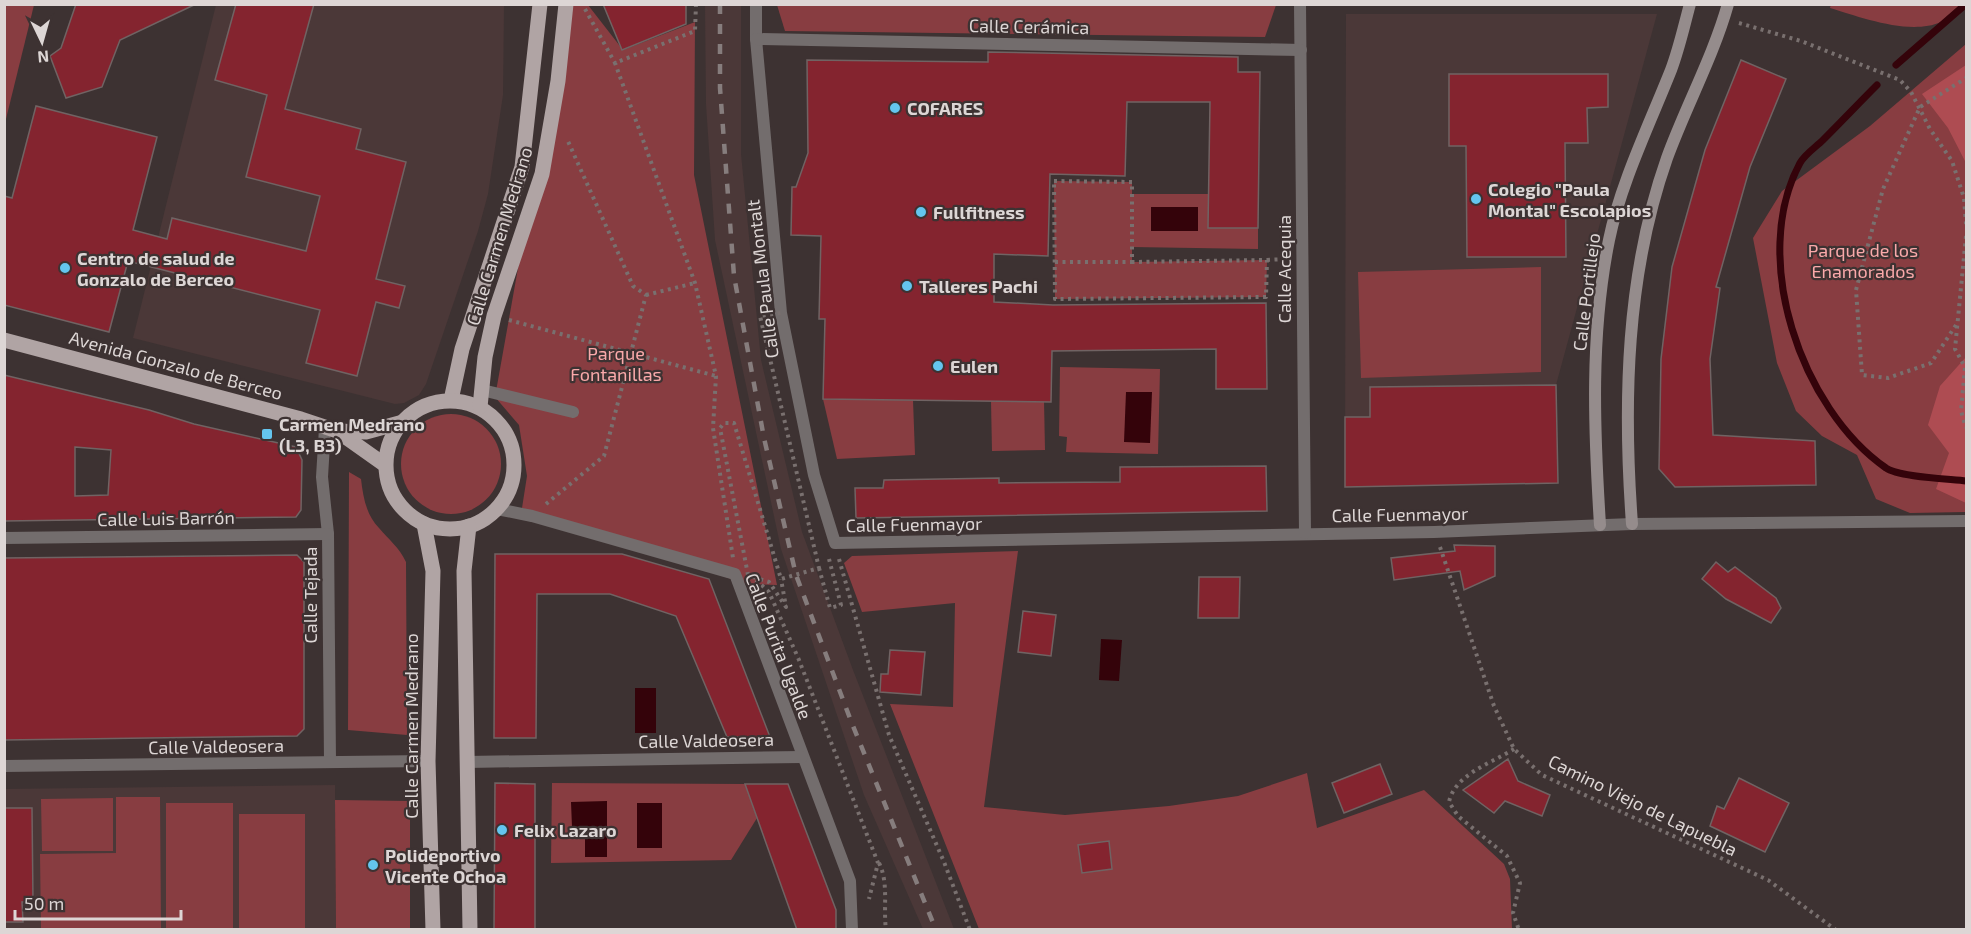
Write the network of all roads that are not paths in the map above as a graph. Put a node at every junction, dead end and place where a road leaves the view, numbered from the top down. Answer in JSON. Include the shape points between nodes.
{"nodes":[{"id":1,"x":540,"y":4,"type":"edge"},
{"id":2,"x":566,"y":4,"type":"edge"},
{"id":3,"x":756,"y":4,"type":"edge"},
{"id":4,"x":1300,"y":4,"type":"edge"},
{"id":5,"x":1690,"y":4,"type":"edge"},
{"id":6,"x":1728,"y":4,"type":"edge"},
{"id":7,"x":756,"y":39,"type":"junction"},
{"id":8,"x":1301,"y":50,"type":"junction"},
{"id":9,"x":4,"y":340,"type":"edge"},
{"id":10,"x":482,"y":390,"type":"junction"},
{"id":11,"x":451,"y":400,"type":"junction"},
{"id":12,"x":480,"y":407,"type":"junction"},
{"id":13,"x":573,"y":412,"type":"dead end"},
{"id":14,"x":403,"y":422,"type":"junction"},
{"id":15,"x":331,"y":430,"type":"junction"},
{"id":16,"x":385,"y":465,"type":"junction"},
{"id":17,"x":497,"y":509,"type":"junction"},
{"id":18,"x":1966,"y":521,"type":"edge"},
{"id":19,"x":424,"y":524,"type":"junction"},
{"id":20,"x":1632,"y":524,"type":"junction"},
{"id":21,"x":1600,"y":525,"type":"junction"},
{"id":22,"x":469,"y":526,"type":"junction"},
{"id":23,"x":1305,"y":533,"type":"junction"},
{"id":24,"x":328,"y":534,"type":"junction"},
{"id":25,"x":4,"y":538,"type":"edge"},
{"id":26,"x":830,"y":546,"type":"joint"},
{"id":27,"x":802,"y":757,"type":"junction"},
{"id":28,"x":428,"y":761,"type":"junction"},
{"id":29,"x":330,"y":762,"type":"junction"},
{"id":30,"x":467,"y":762,"type":"junction"},
{"id":31,"x":4,"y":766,"type":"edge"},
{"id":32,"x":433,"y":930,"type":"edge"},
{"id":33,"x":470,"y":930,"type":"edge"},
{"id":34,"x":852,"y":930,"type":"edge"}],
"edges":[{"from":1,"to":11,"type":"main road","name":"Calle Carmen Medrano","via":[[522,167],[462,349]]},
{"from":2,"to":10,"type":"main road","name":"Calle Carmen Medrano","via":[[542,174],[494,316]]},
{"from":3,"to":7,"type":"street","name":"Calle Paula Montalt"},
{"from":4,"to":8,"type":"street","name":"Calle Acequia"},
{"from":5,"to":21,"type":"main road","name":"Calle Portillejo","via":[[1672,67],[1637,153],[1609,239],[1597,326],[1595,412]]},
{"from":6,"to":20,"type":"main road","via":[[1667,159],[1644,244],[1631,328],[1627,407]]},
{"from":7,"to":8,"type":"street","name":"Calle Cerámica"},
{"from":7,"to":26,"type":"street","name":"Calle Paula Montalt","via":[[781,313]]},
{"from":8,"to":23,"type":"street","name":"Calle Acequia"},
{"from":9,"to":15,"type":"main road","name":"Avenida Gonzalo de Berceo"},
{"from":10,"to":12,"type":"main road","name":"Calle Carmen Medrano"},
{"from":10,"to":13,"type":"street"},
{"from":11,"to":12,"type":"main road"},
{"from":11,"to":14,"type":"main road","via":[[430,403]]},
{"from":12,"to":17,"type":"main road","via":[[508,435],[514,454],[514,474]]},
{"from":14,"to":15,"type":"main road","name":"Avenida Gonzalo de Berceo","via":[[366,432]]},
{"from":14,"to":16,"type":"main road","via":[[387,445]]},
{"from":15,"to":16,"type":"main road","name":"Avenida Gonzalo de Berceo"},
{"from":15,"to":24,"type":"street","name":"Calle Tejada","via":[[322,477]]},
{"from":16,"to":19,"type":"main road","via":[[396,500]]},
{"from":17,"to":22,"type":"main road"},
{"from":17,"to":27,"type":"street","name":"Calle Purita Ugalde","via":[[742,574]]},
{"from":18,"to":20,"type":"street","name":"Calle Fuenmayor"},
{"from":19,"to":22,"type":"main road","via":[[446,529]]},
{"from":19,"to":28,"type":"main road","name":"Calle Carmen Medrano","via":[[433,571]]},
{"from":20,"to":21,"type":"street","name":"Calle Fuenmayor"},
{"from":21,"to":23,"type":"street","name":"Calle Fuenmayor"},
{"from":22,"to":30,"type":"main road","via":[[464,571]]},
{"from":23,"to":26,"type":"street","name":"Calle Fuenmayor"},
{"from":24,"to":25,"type":"street","name":"Calle Luis Barrón"},
{"from":24,"to":29,"type":"street","name":"Calle Tejada"},
{"from":27,"to":30,"type":"street","name":"Calle Valdeosera"},
{"from":27,"to":34,"type":"street","name":"Calle Purita Ugalde","via":[[850,881]]},
{"from":28,"to":29,"type":"street","name":"Calle Valdeosera"},
{"from":28,"to":32,"type":"main road","name":"Calle Carmen Medrano"},
{"from":29,"to":31,"type":"street","name":"Calle Valdeosera"},
{"from":30,"to":33,"type":"main road"}]}
